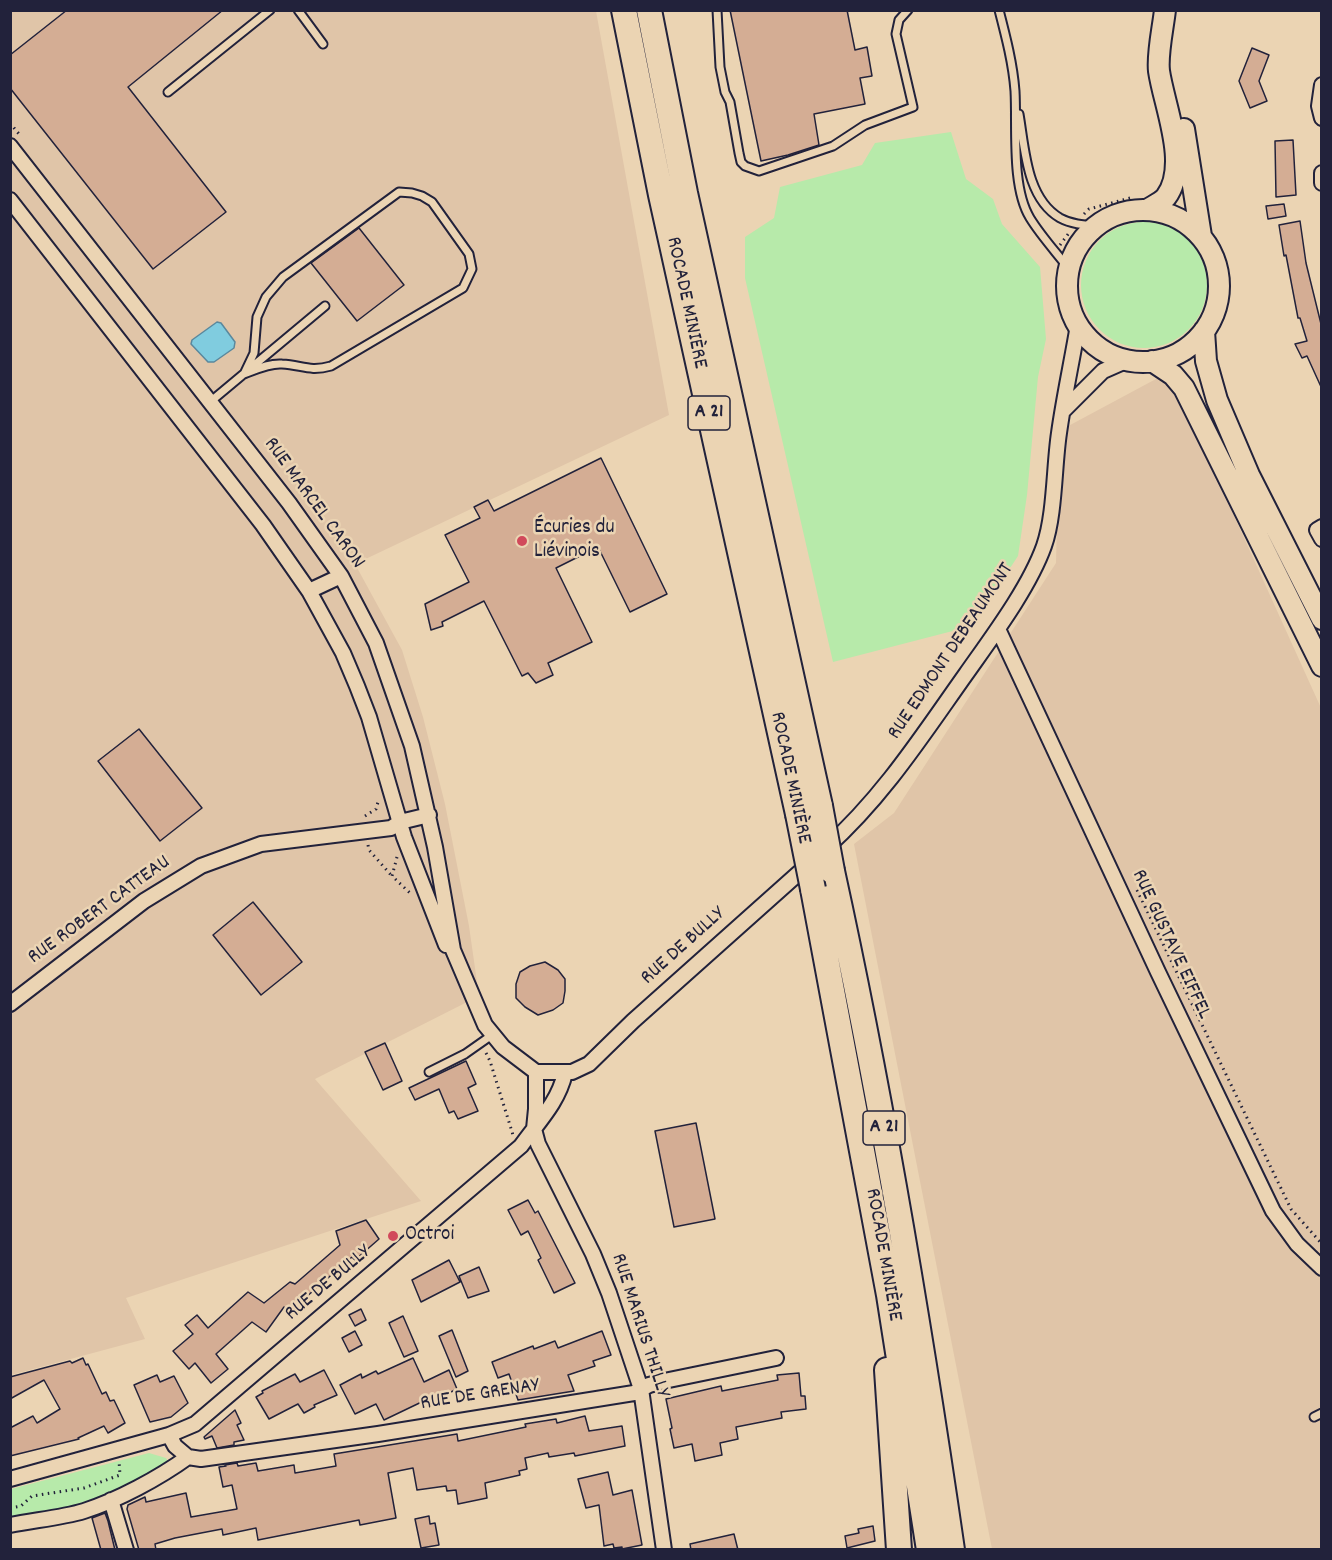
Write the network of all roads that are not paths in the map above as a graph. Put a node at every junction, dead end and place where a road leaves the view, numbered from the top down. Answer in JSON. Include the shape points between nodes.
{"nodes":[{"id":1,"x":270,"y":10,"type":"edge"},
{"id":2,"x":298,"y":10,"type":"edge"},
{"id":3,"x":624,"y":10,"type":"edge"},
{"id":4,"x":649,"y":10,"type":"edge"},
{"id":5,"x":717,"y":10,"type":"edge"},
{"id":6,"x":999,"y":10,"type":"edge"},
{"id":7,"x":1165,"y":10,"type":"edge"},
{"id":8,"x":907,"y":11,"type":"edge"},
{"id":9,"x":1162,"y":36,"type":"junction"},
{"id":10,"x":323,"y":45,"type":"dead end"},
{"id":11,"x":1322,"y":85,"type":"edge"},
{"id":12,"x":168,"y":92,"type":"dead end"},
{"id":13,"x":1015,"y":94,"type":"junction"},
{"id":14,"x":1322,"y":118,"type":"edge"},
{"id":15,"x":10,"y":146,"type":"edge"},
{"id":16,"x":1322,"y":173,"type":"edge"},
{"id":17,"x":1322,"y":183,"type":"edge"},
{"id":18,"x":10,"y":200,"type":"edge"},
{"id":19,"x":1145,"y":202,"type":"junction"},
{"id":20,"x":1096,"y":226,"type":"junction"},
{"id":21,"x":1201,"y":236,"type":"junction"},
{"id":22,"x":1069,"y":269,"type":"junction"},
{"id":23,"x":325,"y":306,"type":"dead end"},
{"id":24,"x":1071,"y":325,"type":"junction"},
{"id":25,"x":1204,"y":331,"type":"junction"},
{"id":26,"x":1128,"y":360,"type":"junction"},
{"id":27,"x":1152,"y":361,"type":"junction"},
{"id":28,"x":244,"y":374,"type":"junction"},
{"id":29,"x":210,"y":402,"type":"junction"},
{"id":30,"x":1063,"y":411,"type":"junction"},
{"id":31,"x":1322,"y":527,"type":"edge"},
{"id":32,"x":1322,"y":538,"type":"edge"},
{"id":33,"x":341,"y":576,"type":"junction"},
{"id":34,"x":309,"y":591,"type":"junction"},
{"id":35,"x":1322,"y":619,"type":"edge"},
{"id":36,"x":998,"y":629,"type":"junction"},
{"id":37,"x":1322,"y":666,"type":"edge"},
{"id":38,"x":874,"y":801,"type":"joint"},
{"id":39,"x":809,"y":810,"type":"junction"},
{"id":40,"x":429,"y":815,"type":"junction"},
{"id":41,"x":400,"y":822,"type":"junction"},
{"id":42,"x":453,"y":950,"type":"junction"},
{"id":43,"x":10,"y":1004,"type":"edge"},
{"id":44,"x":492,"y":1035,"type":"junction"},
{"id":45,"x":429,"y":1072,"type":"dead end"},
{"id":46,"x":536,"y":1072,"type":"junction"},
{"id":47,"x":565,"y":1073,"type":"junction"},
{"id":48,"x":534,"y":1129,"type":"junction"},
{"id":49,"x":1322,"y":1268,"type":"edge"},
{"id":50,"x":890,"y":1294,"type":"junction"},
{"id":51,"x":923,"y":1349,"type":"junction"},
{"id":52,"x":776,"y":1358,"type":"dead end"},
{"id":53,"x":641,"y":1389,"type":"junction"},
{"id":54,"x":1322,"y":1413,"type":"edge"},
{"id":55,"x":1314,"y":1417,"type":"dead end"},
{"id":56,"x":169,"y":1435,"type":"junction"},
{"id":57,"x":188,"y":1457,"type":"junction"},
{"id":58,"x":10,"y":1479,"type":"edge"},
{"id":59,"x":111,"y":1500,"type":"junction"},
{"id":60,"x":10,"y":1525,"type":"edge"},
{"id":61,"x":126,"y":1550,"type":"edge"},
{"id":62,"x":664,"y":1550,"type":"edge"},
{"id":63,"x":899,"y":1550,"type":"edge"},
{"id":64,"x":929,"y":1550,"type":"edge"},
{"id":65,"x":952,"y":1550,"type":"edge"},
{"id":66,"x":969,"y":1550,"type":"edge"}],
"edges":[{"from":1,"to":12,"type":"lane"},
{"from":2,"to":10,"type":"lane"},
{"from":3,"to":39,"type":"highway","name":"ROCADE MINIÈRE","number":"A 21","via":[[661,195]]},
{"from":4,"to":39,"type":"highway","name":"ROCADE MINIÈRE","number":"A 21"},
{"from":5,"to":8,"type":"lane","via":[[720,67],[741,162],[759,171],[833,146],[865,125],[913,107],[896,34],[899,20]]},
{"from":6,"to":13,"type":"lane"},
{"from":7,"to":9,"type":"main road"},
{"from":9,"to":19,"type":"main road","via":[[1159,68],[1171,122],[1175,180],[1165,198]]},
{"from":9,"to":21,"type":"main road","via":[[1186,135]]},
{"from":11,"to":14,"type":"street"},
{"from":13,"to":20,"type":"lane","via":[[1034,188],[1042,203],[1075,224]]},
{"from":13,"to":22,"type":"lane","via":[[1023,202],[1029,218]]},
{"from":15,"to":29,"type":"street","name":"RUE MARCEL CARON"},
{"from":16,"to":17,"type":"street"},
{"from":18,"to":34,"type":"street","name":"RUE MARCEL CARON","via":[[263,525]]},
{"from":19,"to":20,"type":"main road"},
{"from":19,"to":21,"type":"main road"},
{"from":20,"to":22,"type":"main road","via":[[1084,238]]},
{"from":21,"to":25,"type":"main road","via":[[1212,253],[1219,293]]},
{"from":22,"to":24,"type":"main road"},
{"from":23,"to":28,"type":"lane"},
{"from":24,"to":26,"type":"main road","via":[[1099,348]]},
{"from":24,"to":30,"type":"street","name":"RUE EDMONT DEBEAUMONT"},
{"from":25,"to":27,"type":"main road","via":[[1190,346]]},
{"from":25,"to":35,"type":"main road","via":[[1206,361],[1216,400]]},
{"from":26,"to":27,"type":"main road"},
{"from":26,"to":30,"type":"street","via":[[1103,371]]},
{"from":27,"to":37,"type":"main road","via":[[1184,388]]},
{"from":28,"to":28,"type":"lane","via":[[254,353],[257,317],[266,297],[283,277],[399,192],[432,202],[469,254],[472,269],[463,288],[331,366],[318,369],[271,365]]},
{"from":28,"to":29,"type":"lane"},
{"from":29,"to":33,"type":"street","name":"RUE MARCEL CARON"},
{"from":30,"to":36,"type":"street","name":"RUE EDMONT DEBEAUMONT","via":[[1044,545]]},
{"from":31,"to":32,"type":"street","via":[[1317,530]]},
{"from":33,"to":34,"type":"street"},
{"from":33,"to":40,"type":"street","name":"RUE MARCEL CARON","via":[[376,643],[412,746]]},
{"from":34,"to":41,"type":"street","name":"RUE MARCEL CARON","via":[[357,686]]},
{"from":36,"to":38,"type":"street","name":"RUE EDMONT DEBEAUMONT"},
{"from":36,"to":49,"type":"street","name":"RUE GUSTAVE EIFFEL","via":[[1273,1211],[1297,1244]]},
{"from":38,"to":47,"type":"street","name":"RUE DE BULLY","via":[[589,1064]]},
{"from":39,"to":50,"type":"highway","name":"ROCADE MINIÈRE","number":"A 21","bridge":true,"via":[[813,889]]},
{"from":39,"to":51,"type":"highway","name":"ROCADE MINIÈRE","number":"A 21","bridge":true,"via":[[832,871],[889,1153]]},
{"from":40,"to":41,"type":"street","name":"RUE ROBERT CATTEAU"},
{"from":40,"to":42,"type":"street","name":"RUE MARCEL CARON"},
{"from":41,"to":42,"type":"street","name":"RUE MARCEL CARON","via":[[446,944]]},
{"from":41,"to":43,"type":"street","name":"RUE ROBERT CATTEAU","via":[[391,828],[367,832],[261,844],[201,866],[144,901]]},
{"from":42,"to":44,"type":"street","name":"RUE MARCEL CARON"},
{"from":44,"to":45,"type":"lane"},
{"from":44,"to":46,"type":"street","name":"RUE MARCEL CARON"},
{"from":46,"to":47,"type":"street"},
{"from":46,"to":48,"type":"street"},
{"from":47,"to":48,"type":"street","name":"RUE DE BULLY","via":[[562,1089],[550,1111]]},
{"from":48,"to":53,"type":"street","name":"RUE MARIUS THILLY","via":[[593,1254]]},
{"from":48,"to":56,"type":"street","name":"RUE DE BULLY","via":[[521,1146],[204,1417]]},
{"from":50,"to":63,"type":"highway","via":[[880,1318]]},
{"from":50,"to":64,"type":"highway","name":"ROCADE MINIÈRE","number":"A 21"},
{"from":51,"to":65,"type":"highway","name":"ROCADE MINIÈRE","number":"A 21"},
{"from":51,"to":66,"type":"highway"},
{"from":52,"to":53,"type":"street","name":"RUE DE GRENAY"},
{"from":53,"to":57,"type":"street","name":"RUE DE GRENAY","via":[[378,1434],[201,1459]]},
{"from":53,"to":62,"type":"street","name":"RUE MARIUS THILLY"},
{"from":54,"to":55,"type":"lane"},
{"from":56,"to":57,"type":"street"},
{"from":56,"to":58,"type":"street","name":"RUE DE BULLY"},
{"from":57,"to":59,"type":"street"},
{"from":59,"to":60,"type":"street","via":[[82,1511]]},
{"from":59,"to":61,"type":"street"}]}
